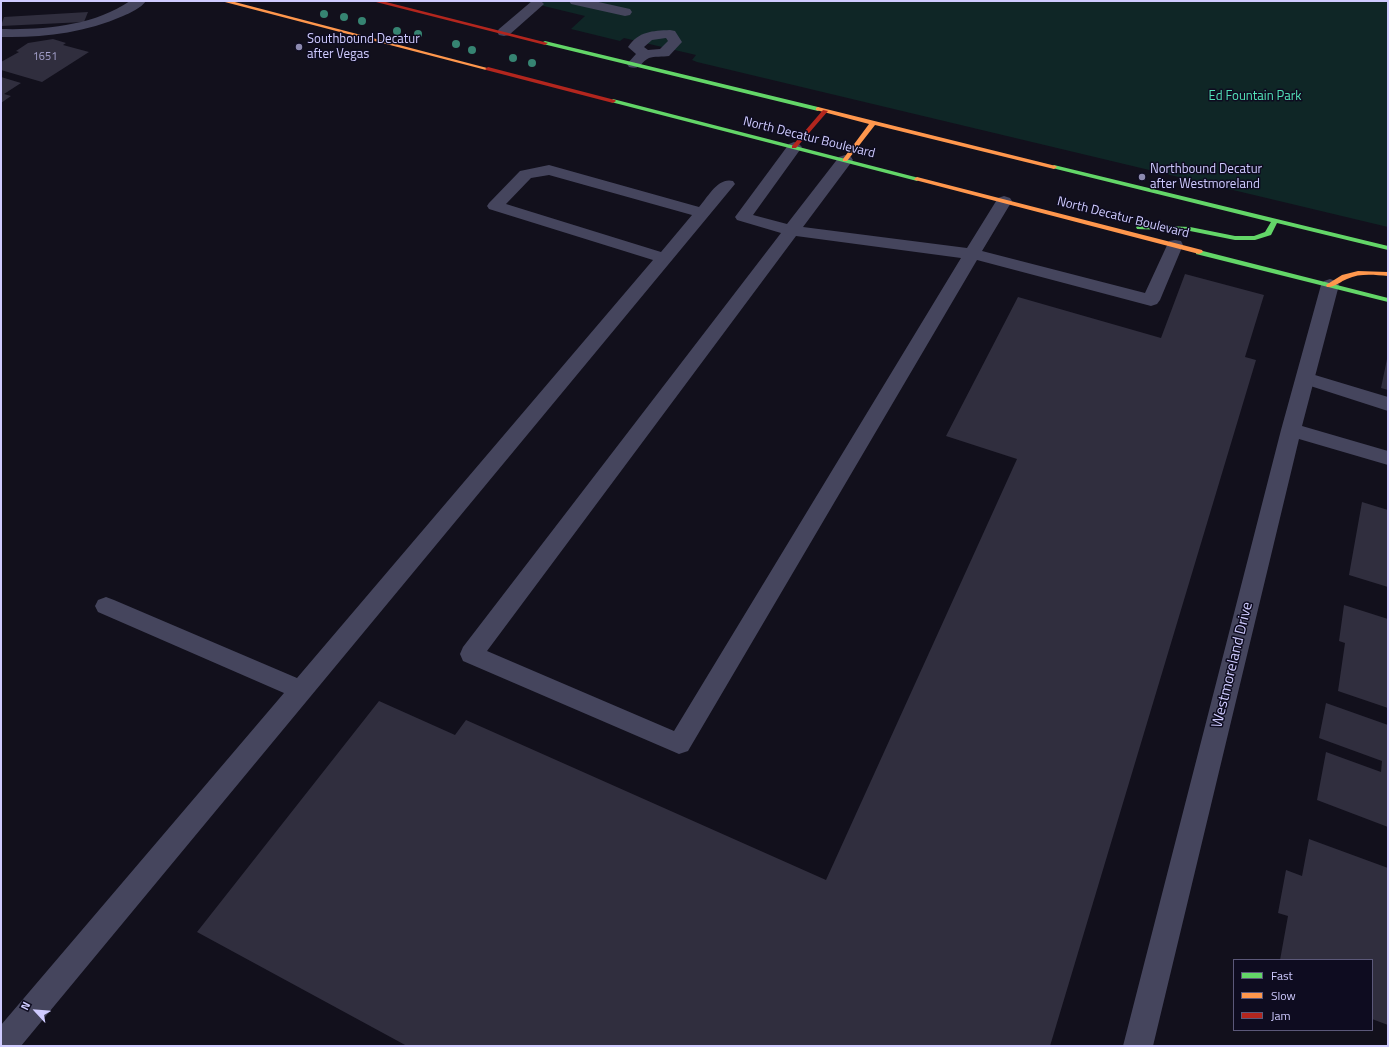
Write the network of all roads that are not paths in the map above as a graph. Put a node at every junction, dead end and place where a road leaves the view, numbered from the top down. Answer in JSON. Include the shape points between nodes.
{"nodes":[{"id":1,"x":140,"y":1,"type":"edge"},
{"id":2,"x":224,"y":1,"type":"edge"},
{"id":3,"x":375,"y":1,"type":"edge"},
{"id":4,"x":576,"y":1,"type":"edge"},
{"id":5,"x":537,"y":4,"type":"dead end"},
{"id":6,"x":625,"y":12,"type":"dead end"},
{"id":7,"x":504,"y":32,"type":"junction"},
{"id":8,"x":1,"y":33,"type":"edge"},
{"id":9,"x":645,"y":54,"type":"dead end"},
{"id":10,"x":634,"y":64,"type":"junction"},
{"id":11,"x":825,"y":111,"type":"junction"},
{"id":12,"x":873,"y":122,"type":"junction"},
{"id":13,"x":794,"y":147,"type":"junction"},
{"id":14,"x":845,"y":160,"type":"junction"},
{"id":15,"x":727,"y":184,"type":"dead end"},
{"id":16,"x":1004,"y":201,"type":"junction"},
{"id":17,"x":702,"y":213,"type":"junction"},
{"id":18,"x":1275,"y":221,"type":"junction"},
{"id":19,"x":1097,"y":225,"type":"junction"},
{"id":20,"x":792,"y":231,"type":"junction"},
{"id":21,"x":1175,"y":245,"type":"junction"},
{"id":22,"x":1388,"y":248,"type":"edge"},
{"id":23,"x":972,"y":254,"type":"junction"},
{"id":24,"x":664,"y":258,"type":"junction"},
{"id":25,"x":1388,"y":274,"type":"edge"},
{"id":26,"x":1330,"y":285,"type":"junction"},
{"id":27,"x":1388,"y":300,"type":"edge"},
{"id":28,"x":1305,"y":378,"type":"junction"},
{"id":29,"x":1388,"y":404,"type":"edge"},
{"id":30,"x":1291,"y":430,"type":"junction"},
{"id":31,"x":1388,"y":458,"type":"edge"},
{"id":32,"x":106,"y":606,"type":"dead end"},
{"id":33,"x":301,"y":690,"type":"junction"},
{"id":34,"x":2,"y":1046,"type":"edge"},
{"id":35,"x":1138,"y":1046,"type":"edge"}],
"edges":[{"from":1,"to":8,"type":"lane","via":[[121,13],[84,25],[14,34]]},
{"from":2,"to":13,"type":"main road","name":"North Decatur Boulevard"},
{"from":3,"to":7,"type":"main road","name":"North Decatur Boulevard"},
{"from":4,"to":6,"type":"lane"},
{"from":5,"to":7,"type":"lane"},
{"from":7,"to":10,"type":"main road","name":"North Decatur Boulevard"},
{"from":9,"to":10,"type":"lane"},
{"from":10,"to":11,"type":"main road","name":"North Decatur Boulevard"},
{"from":11,"to":12,"type":"main road","name":"North Decatur Boulevard"},
{"from":11,"to":13,"type":"main road"},
{"from":12,"to":14,"type":"main road"},
{"from":12,"to":18,"type":"main road","name":"North Decatur Boulevard"},
{"from":13,"to":14,"type":"main road","name":"North Decatur Boulevard"},
{"from":13,"to":20,"type":"lane","via":[[743,218]]},
{"from":14,"to":16,"type":"main road","name":"North Decatur Boulevard"},
{"from":14,"to":20,"type":"lane"},
{"from":15,"to":17,"type":"lane"},
{"from":16,"to":19,"type":"main road","name":"North Decatur Boulevard"},
{"from":16,"to":23,"type":"lane"},
{"from":17,"to":24,"type":"lane"},
{"from":17,"to":24,"type":"lane","via":[[549,170],[526,174],[495,206]]},
{"from":18,"to":19,"type":"main road","via":[[1268,233],[1255,238],[1235,238],[1190,229]]},
{"from":18,"to":22,"type":"main road","name":"North Decatur Boulevard"},
{"from":19,"to":21,"type":"main road","name":"North Decatur Boulevard"},
{"from":20,"to":23,"type":"lane"},
{"from":20,"to":23,"type":"lane","via":[[471,654],[680,744]]},
{"from":21,"to":23,"type":"lane","via":[[1151,300]]},
{"from":21,"to":26,"type":"main road","name":"North Decatur Boulevard"},
{"from":24,"to":33,"type":"lane"},
{"from":25,"to":26,"type":"main road","via":[[1359,272],[1344,276]]},
{"from":26,"to":27,"type":"main road","name":"North Decatur Boulevard"},
{"from":26,"to":28,"type":"street","name":"Westmoreland Drive"},
{"from":28,"to":29,"type":"lane"},
{"from":28,"to":30,"type":"street","name":"Westmoreland Drive"},
{"from":30,"to":31,"type":"street"},
{"from":30,"to":35,"type":"street","name":"Westmoreland Drive"},
{"from":32,"to":33,"type":"lane"},
{"from":33,"to":34,"type":"lane"}]}
